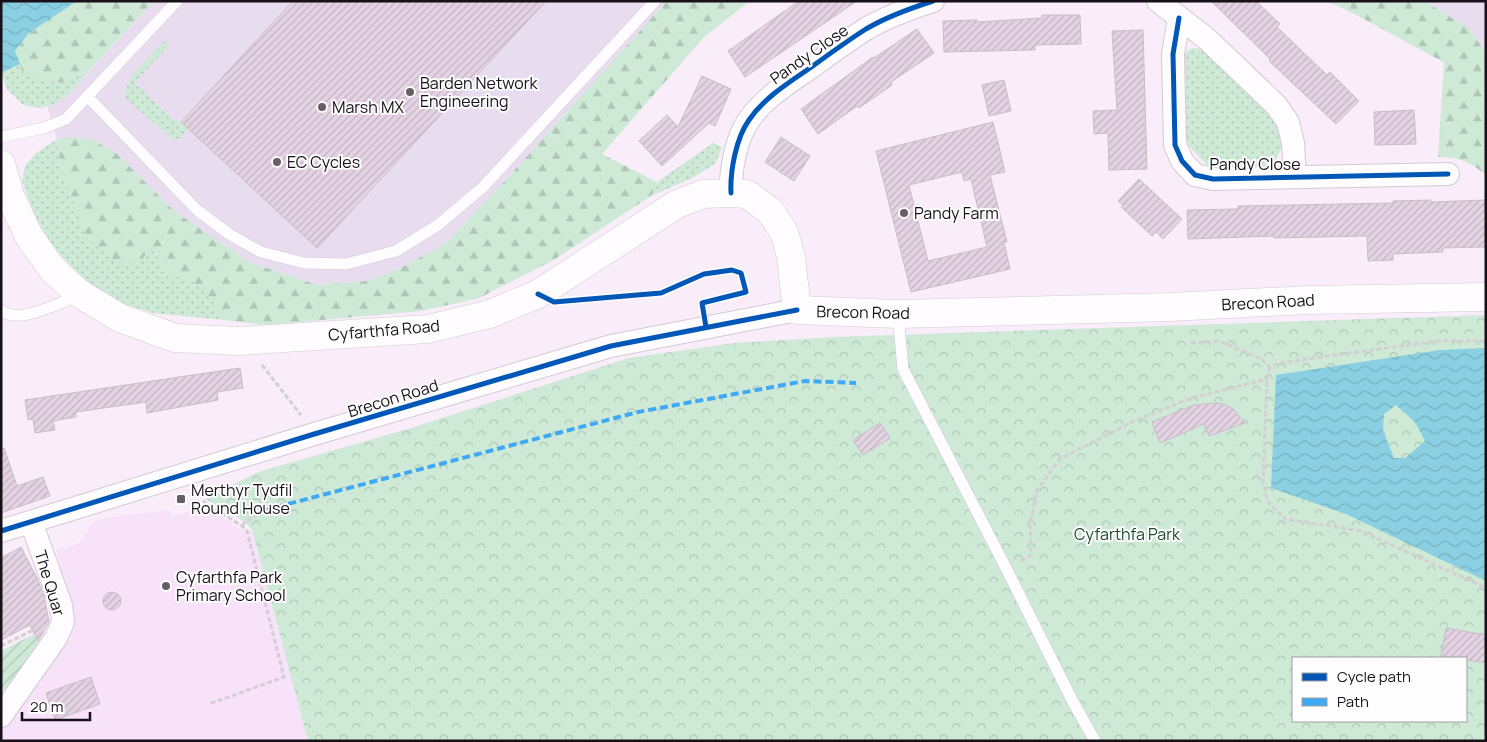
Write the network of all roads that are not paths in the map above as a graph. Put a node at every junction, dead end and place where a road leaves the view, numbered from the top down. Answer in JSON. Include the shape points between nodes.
{"nodes":[{"id":1,"x":177,"y":1,"type":"edge"},
{"id":2,"x":655,"y":1,"type":"edge"},
{"id":3,"x":933,"y":1,"type":"edge"},
{"id":4,"x":1158,"y":1,"type":"edge"},
{"id":5,"x":1179,"y":18,"type":"junction"},
{"id":6,"x":88,"y":96,"type":"junction"},
{"id":7,"x":1,"y":137,"type":"edge"},
{"id":8,"x":1,"y":164,"type":"edge"},
{"id":9,"x":1448,"y":174,"type":"dead end"},
{"id":10,"x":1295,"y":177,"type":"junction"},
{"id":11,"x":731,"y":193,"type":"junction"},
{"id":12,"x":6,"y":198,"type":"edge"},
{"id":13,"x":80,"y":294,"type":"junction"},
{"id":14,"x":1486,"y":297,"type":"edge"},
{"id":15,"x":1,"y":310,"type":"edge"},
{"id":16,"x":797,"y":310,"type":"junction"},
{"id":17,"x":898,"y":314,"type":"junction"},
{"id":18,"x":31,"y":522,"type":"junction"},
{"id":19,"x":1,"y":531,"type":"edge"},
{"id":20,"x":1,"y":716,"type":"edge"},
{"id":21,"x":1095,"y":741,"type":"edge"}],
"edges":[{"from":1,"to":6,"type":"lane"},
{"from":2,"to":6,"type":"lane","via":[[483,187],[438,225],[396,251],[346,264],[304,263],[261,252],[229,234],[197,210]]},
{"from":3,"to":11,"type":"street","name":"Pandy Close","via":[[867,29],[771,96],[744,130],[730,178]]},
{"from":4,"to":5,"type":"street","name":"Pandy Close"},
{"from":5,"to":10,"type":"street","name":"Pandy Close","via":[[1214,46],[1276,106],[1288,122]]},
{"from":5,"to":10,"type":"street","name":"Pandy Close","via":[[1173,54],[1175,145],[1182,161],[1195,174],[1213,179]]},
{"from":6,"to":7,"type":"lane","via":[[66,119],[44,128]]},
{"from":8,"to":12,"type":"main road","name":"Cyfarthfa Road"},
{"from":9,"to":10,"type":"street","name":"Pandy Close"},
{"from":11,"to":13,"type":"main road","name":"Cyfarthfa Road","via":[[703,194],[677,204],[538,294],[490,314],[428,329],[251,340],[174,338],[120,318]]},
{"from":11,"to":16,"type":"main road","name":"Cyfarthfa Road","via":[[747,194],[770,211],[784,232]]},
{"from":12,"to":13,"type":"main road","name":"Cyfarthfa Road","via":[[54,270]]},
{"from":13,"to":15,"type":"lane","via":[[44,310],[20,316],[5,314]]},
{"from":14,"to":17,"type":"main road","name":"Brecon Road"},
{"from":16,"to":17,"type":"main road","name":"Brecon Road"},
{"from":16,"to":18,"type":"street","name":"Brecon Road","via":[[611,346]]},
{"from":17,"to":21,"type":"lane","via":[[903,369]]},
{"from":18,"to":19,"type":"street","name":"Brecon Road"},
{"from":18,"to":20,"type":"street","name":"The Quar","via":[[60,605],[62,622],[56,638]]}]}
